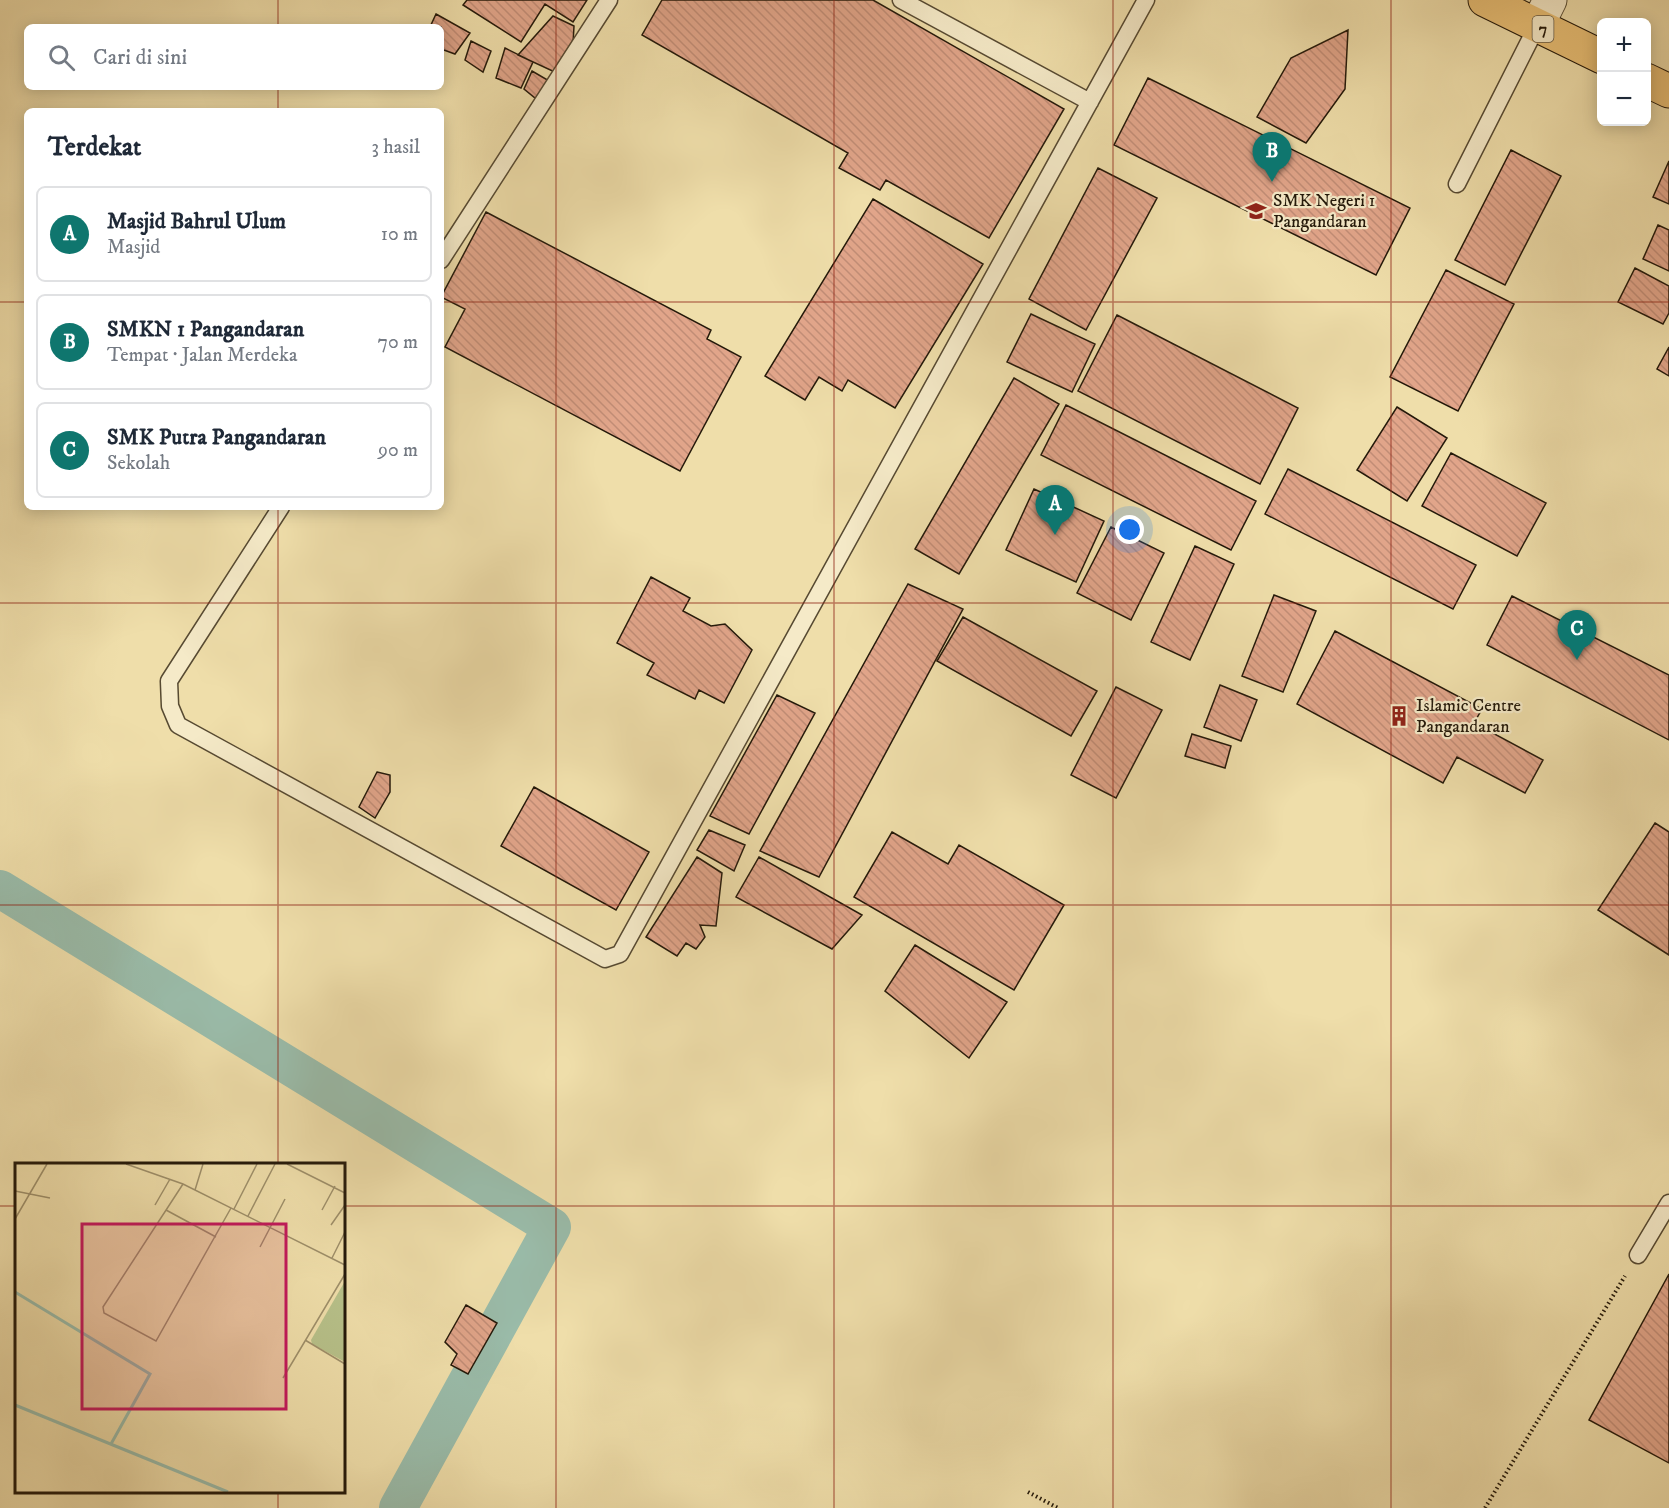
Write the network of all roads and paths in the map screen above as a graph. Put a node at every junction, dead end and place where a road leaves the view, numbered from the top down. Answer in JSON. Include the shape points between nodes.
{"nodes":[{"id":1,"x":609,"y":0,"type":"edge"},
{"id":2,"x":901,"y":0,"type":"edge"},
{"id":3,"x":1146,"y":0,"type":"edge"},
{"id":4,"x":1485,"y":0,"type":"edge"},
{"id":5,"x":1544,"y":13,"type":"edge"},
{"id":6,"x":1597,"y":53,"type":"edge"},
{"id":7,"x":1651,"y":82,"type":"edge"},
{"id":8,"x":1669,"y":91,"type":"edge"},
{"id":9,"x":1090,"y":102,"type":"junction"},
{"id":10,"x":1457,"y":184,"type":"dead end"},
{"id":11,"x":444,"y":255,"type":"edge"},
{"id":12,"x":279,"y":510,"type":"edge"},
{"id":13,"x":1669,"y":1203,"type":"edge"},
{"id":14,"x":1638,"y":1255,"type":"joint"},
{"id":15,"x":1028,"y":1492,"type":"dead end"},
{"id":16,"x":1058,"y":1508,"type":"edge"},
{"id":17,"x":1485,"y":1508,"type":"edge"}],
"edges":[{"from":1,"to":11,"type":"lane"},
{"from":2,"to":9,"type":"lane"},
{"from":3,"to":9,"type":"lane"},
{"from":4,"to":5,"type":"highway","number":"7"},
{"from":5,"to":6,"type":"highway","number":"7"},
{"from":5,"to":10,"type":"lane"},
{"from":7,"to":8,"type":"highway"},
{"from":9,"to":12,"type":"lane","via":[[620,954],[605,959],[178,725],[170,706],[169,681]]},
{"from":13,"to":14,"type":"lane"},
{"from":14,"to":17,"type":"path"},
{"from":15,"to":16,"type":"path"}]}
